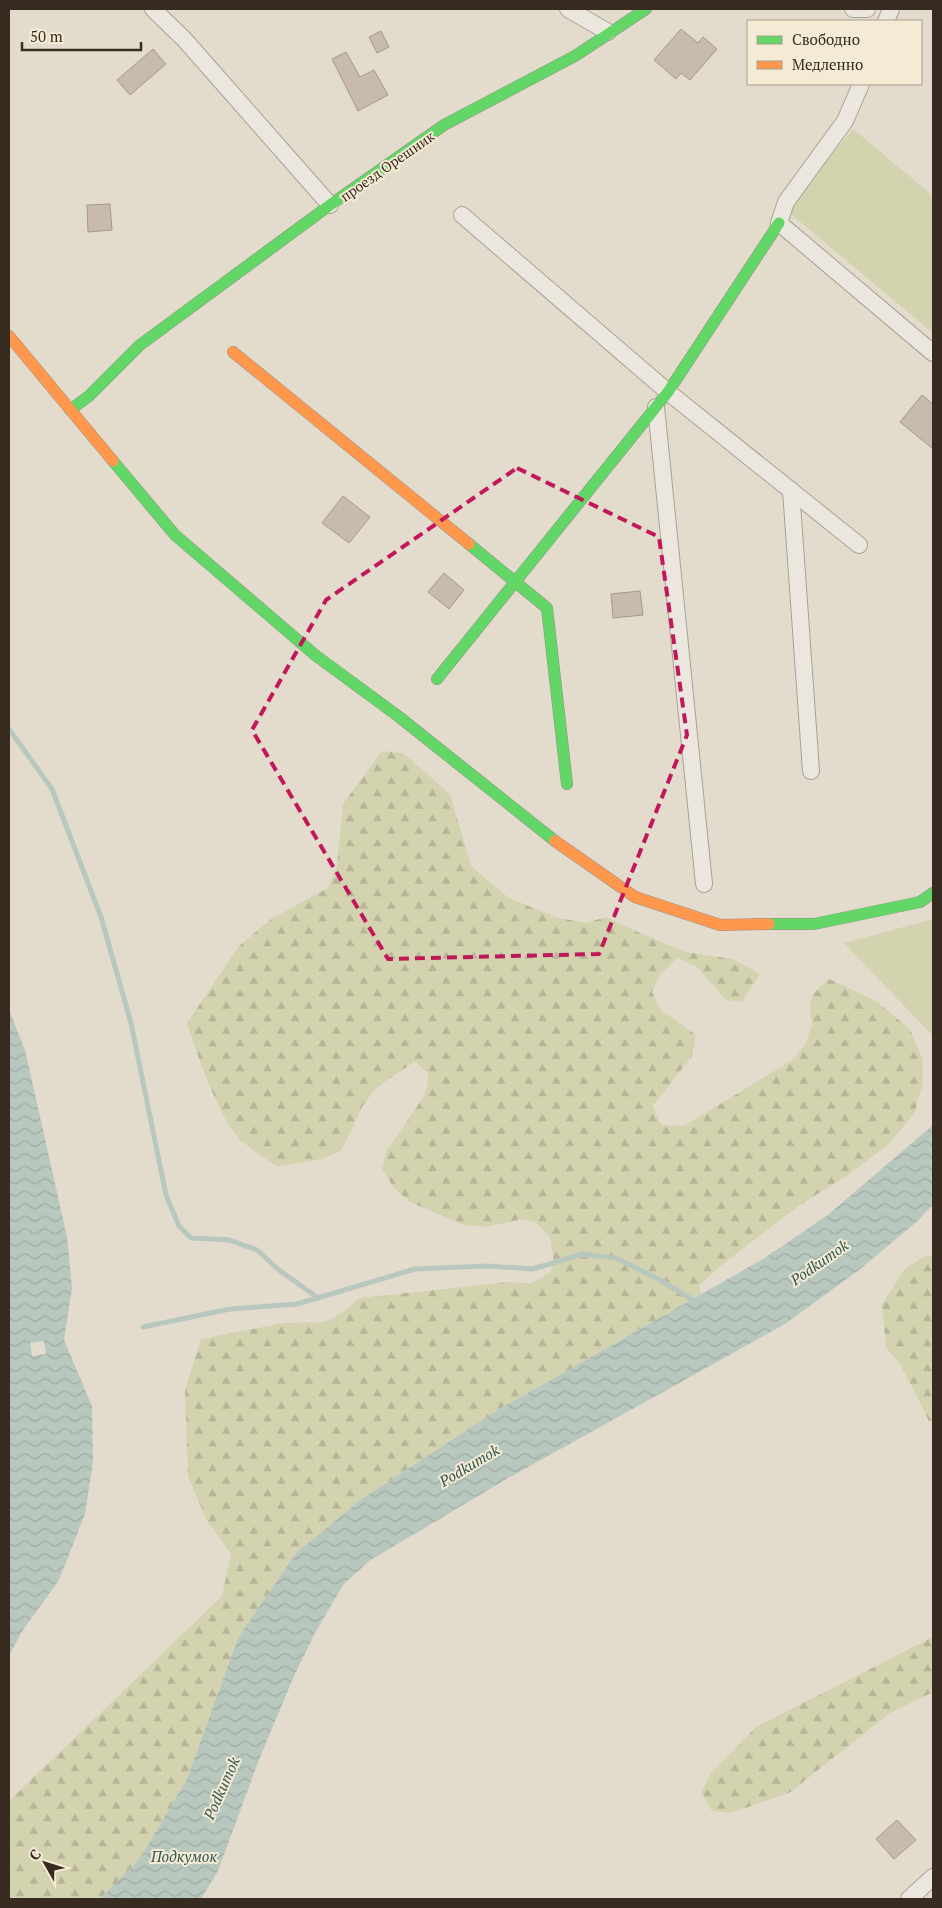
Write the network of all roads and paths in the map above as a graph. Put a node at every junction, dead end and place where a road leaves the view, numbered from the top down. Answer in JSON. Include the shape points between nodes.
{"nodes":[{"id":1,"x":153,"y":9,"type":"edge"},
{"id":2,"x":568,"y":9,"type":"edge"},
{"id":3,"x":646,"y":9,"type":"edge"},
{"id":4,"x":852,"y":9,"type":"edge"},
{"id":5,"x":867,"y":9,"type":"edge"},
{"id":6,"x":608,"y":32,"type":"junction"},
{"id":7,"x":861,"y":85,"type":"edge"},
{"id":8,"x":330,"y":205,"type":"junction"},
{"id":9,"x":462,"y":216,"type":"dead end"},
{"id":10,"x":779,"y":223,"type":"junction"},
{"id":11,"x":9,"y":336,"type":"edge"},
{"id":12,"x":233,"y":352,"type":"dead end"},
{"id":13,"x":933,"y":353,"type":"edge"},
{"id":14,"x":668,"y":392,"type":"junction"},
{"id":15,"x":656,"y":407,"type":"junction"},
{"id":16,"x":70,"y":410,"type":"junction"},
{"id":17,"x":791,"y":490,"type":"junction"},
{"id":18,"x":859,"y":545,"type":"dead end"},
{"id":19,"x":515,"y":582,"type":"junction"},
{"id":20,"x":437,"y":679,"type":"dead end"},
{"id":21,"x":811,"y":771,"type":"dead end"},
{"id":22,"x":567,"y":784,"type":"dead end"},
{"id":23,"x":704,"y":884,"type":"dead end"},
{"id":24,"x":933,"y":893,"type":"edge"},
{"id":25,"x":933,"y":1877,"type":"edge"},
{"id":26,"x":909,"y":1899,"type":"edge"}],
"edges":[{"from":1,"to":8,"type":"street","name":"проезд Орешник","via":[[184,39]]},
{"from":2,"to":6,"type":"street"},
{"from":3,"to":6,"type":"street","name":"проезд Орешник"},
{"from":4,"to":5,"type":"street"},
{"from":6,"to":8,"type":"street","name":"проезд Орешник","via":[[575,56],[444,125]]},
{"from":7,"to":10,"type":"street","via":[[845,121],[786,202]]},
{"from":8,"to":16,"type":"street","via":[[140,345],[89,396]]},
{"from":9,"to":14,"type":"street"},
{"from":10,"to":13,"type":"street"},
{"from":10,"to":14,"type":"street"},
{"from":11,"to":16,"type":"street"},
{"from":12,"to":19,"type":"street"},
{"from":14,"to":15,"type":"street"},
{"from":14,"to":17,"type":"street"},
{"from":15,"to":19,"type":"street"},
{"from":15,"to":23,"type":"street"},
{"from":16,"to":24,"type":"street","via":[[182,541],[315,655],[398,716],[552,839],[635,897],[720,925],[814,924],[920,902]]},
{"from":17,"to":18,"type":"street"},
{"from":17,"to":21,"type":"street"},
{"from":19,"to":20,"type":"street"},
{"from":19,"to":22,"type":"street","via":[[547,608]]},
{"from":25,"to":26,"type":"street"}]}
